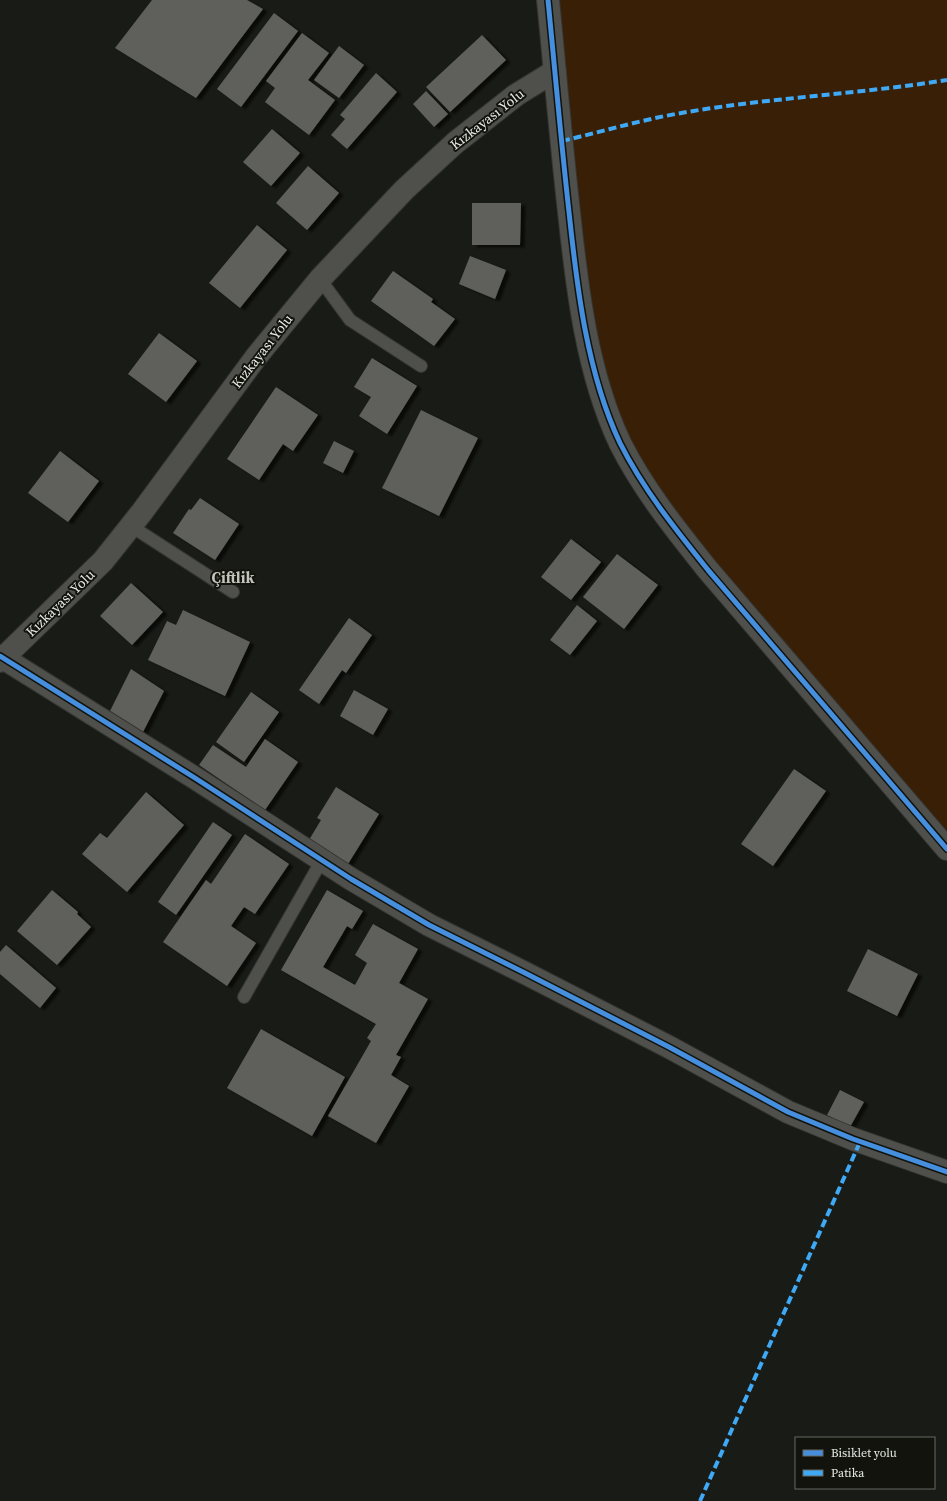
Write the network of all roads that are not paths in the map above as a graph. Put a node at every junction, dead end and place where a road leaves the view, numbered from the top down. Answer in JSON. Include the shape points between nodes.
{"nodes":[{"id":1,"x":548,"y":0,"type":"edge"},
{"id":2,"x":555,"y":71,"type":"junction"},
{"id":3,"x":320,"y":279,"type":"junction"},
{"id":4,"x":421,"y":366,"type":"dead end"},
{"id":5,"x":131,"y":526,"type":"junction"},
{"id":6,"x":234,"y":592,"type":"dead end"},
{"id":7,"x":1,"y":658,"type":"edge"},
{"id":8,"x":947,"y":849,"type":"edge"},
{"id":9,"x":322,"y":860,"type":"junction"},
{"id":10,"x":244,"y":997,"type":"dead end"},
{"id":11,"x":947,"y":1172,"type":"edge"}],
"edges":[{"from":1,"to":2,"type":"street"},
{"from":2,"to":3,"type":"street","name":"Kızkayası Yolu","via":[[516,95],[455,143],[404,190]]},
{"from":2,"to":8,"type":"street","via":[[576,274],[593,367],[620,442],[642,482],[708,570]]},
{"from":3,"to":4,"type":"lane","via":[[350,320]]},
{"from":3,"to":5,"type":"street","name":"Kızkayası Yolu","via":[[256,357]]},
{"from":5,"to":6,"type":"lane"},
{"from":5,"to":7,"type":"street","name":"Kızkayası Yolu","via":[[103,561]]},
{"from":7,"to":9,"type":"street"},
{"from":9,"to":10,"type":"lane"},
{"from":9,"to":11,"type":"street","via":[[429,925],[662,1044],[788,1112],[853,1139]]}]}
